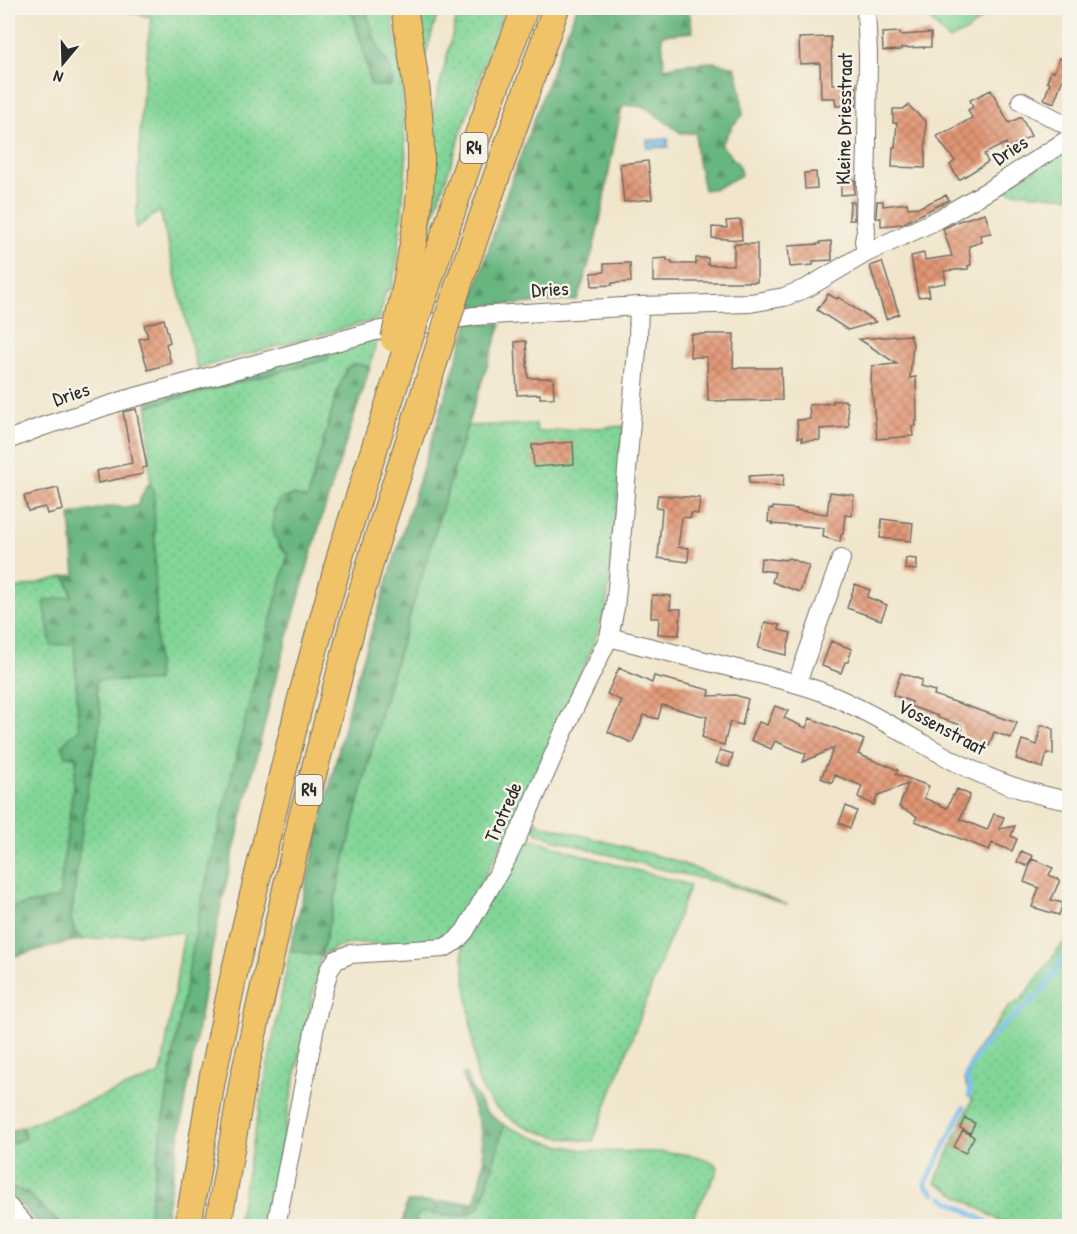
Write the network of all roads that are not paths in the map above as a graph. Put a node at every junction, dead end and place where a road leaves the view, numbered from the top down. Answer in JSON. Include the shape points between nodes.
{"nodes":[{"id":1,"x":404,"y":8,"type":"edge"},
{"id":2,"x":525,"y":8,"type":"edge"},
{"id":3,"x":556,"y":8,"type":"edge"},
{"id":4,"x":866,"y":8,"type":"edge"},
{"id":5,"x":1021,"y":101,"type":"dead end"},
{"id":6,"x":1070,"y":127,"type":"edge"},
{"id":7,"x":1070,"y":138,"type":"edge"},
{"id":8,"x":866,"y":231,"type":"junction"},
{"id":9,"x":885,"y":244,"type":"junction"},
{"id":10,"x":866,"y":253,"type":"junction"},
{"id":11,"x":416,"y":289,"type":"junction"},
{"id":12,"x":639,"y":306,"type":"junction"},
{"id":13,"x":8,"y":441,"type":"edge"},
{"id":14,"x":840,"y":559,"type":"dead end"},
{"id":15,"x":609,"y":637,"type":"junction"},
{"id":16,"x":796,"y":683,"type":"junction"},
{"id":17,"x":1070,"y":801,"type":"edge"},
{"id":18,"x":8,"y":1206,"type":"edge"},
{"id":19,"x":26,"y":1227,"type":"edge"},
{"id":20,"x":188,"y":1227,"type":"edge"},
{"id":21,"x":218,"y":1227,"type":"edge"},
{"id":22,"x":276,"y":1227,"type":"edge"}],
"edges":[{"from":1,"to":11,"type":"highway","via":[[420,121]]},
{"from":2,"to":11,"type":"highway","number":"R4"},
{"from":3,"to":21,"type":"highway","number":"R4","bridge":true,"via":[[459,283],[353,622],[303,813],[243,1080]]},
{"from":4,"to":8,"type":"street","name":"Kleine Driesstraat"},
{"from":5,"to":6,"type":"street"},
{"from":7,"to":9,"type":"street","name":"Dries","via":[[937,220]]},
{"from":8,"to":9,"type":"street"},
{"from":8,"to":10,"type":"street","name":"Kleine Driesstraat"},
{"from":9,"to":10,"type":"street","name":"Dries"},
{"from":10,"to":12,"type":"street","name":"Dries","via":[[807,288],[777,299]]},
{"from":11,"to":20,"type":"highway","number":"R4","bridge":true,"via":[[385,415],[301,698],[258,874],[212,1080]]},
{"from":12,"to":13,"type":"street","name":"Dries","via":[[475,316],[375,331],[125,400]]},
{"from":12,"to":15,"type":"street","name":"Trotrede","via":[[618,578]]},
{"from":14,"to":16,"type":"street"},
{"from":15,"to":16,"type":"street","name":"Vossenstraat"},
{"from":15,"to":22,"type":"street","name":"Trotrede","via":[[512,849],[465,931],[444,948],[350,954],[336,960],[329,970]]},
{"from":16,"to":17,"type":"street","name":"Vossenstraat","via":[[866,711],[982,774]]},
{"from":18,"to":19,"type":"street"}]}
